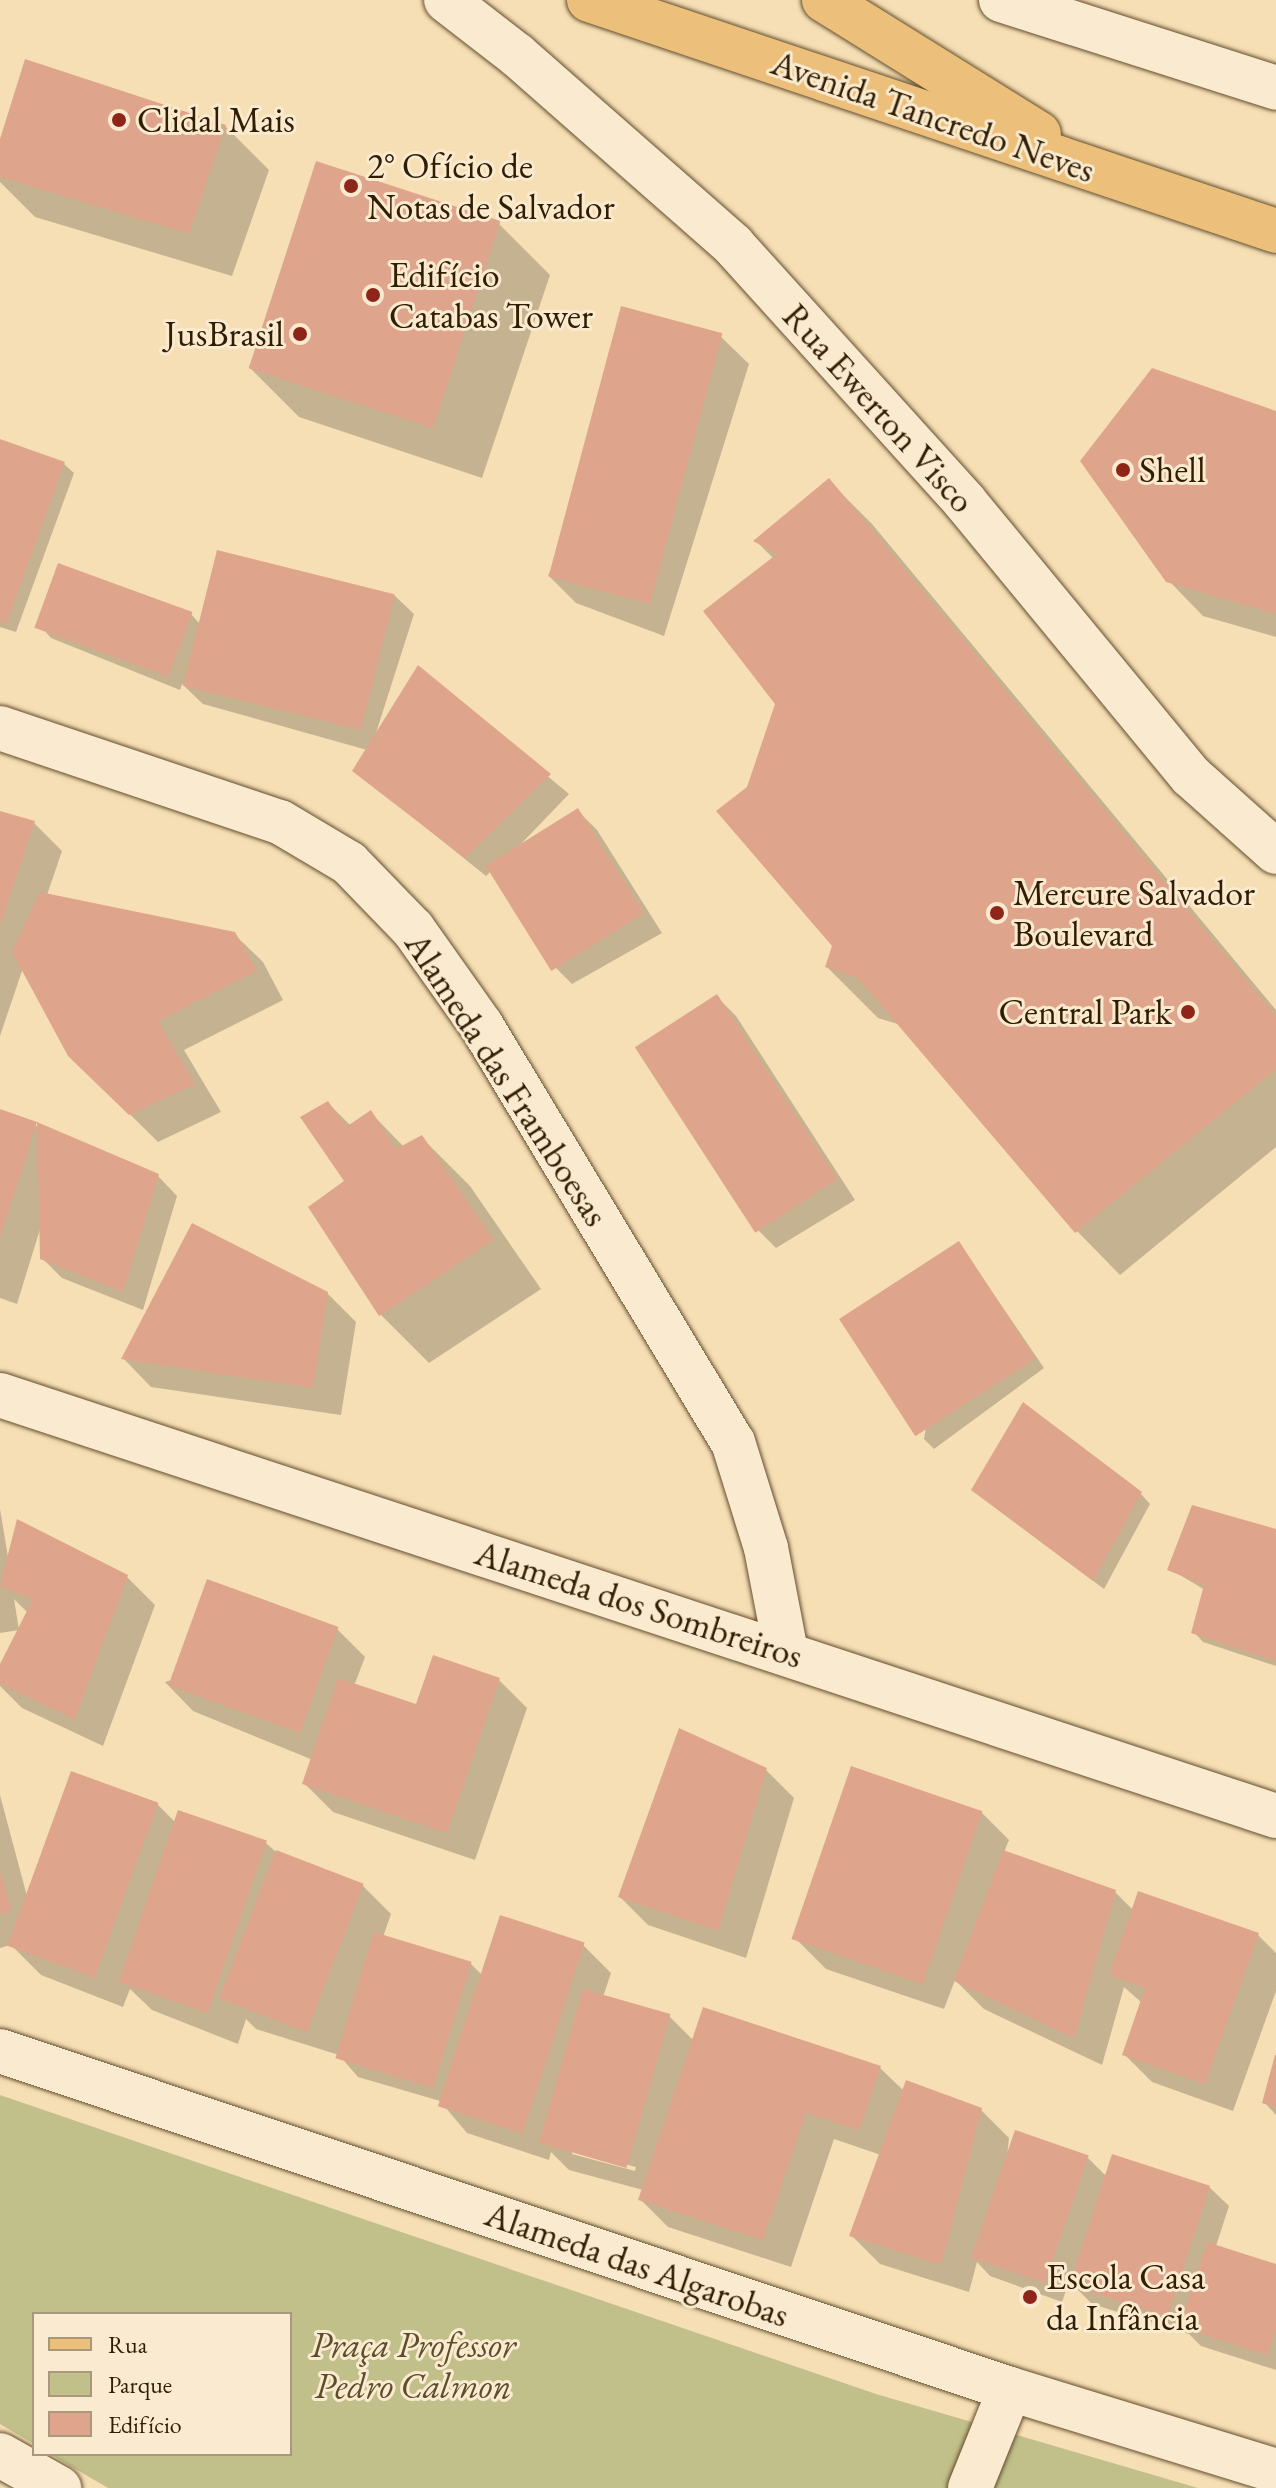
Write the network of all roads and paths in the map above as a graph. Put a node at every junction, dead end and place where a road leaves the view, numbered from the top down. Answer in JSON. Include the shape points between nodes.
{"nodes":[{"id":1,"x":446,"y":0,"type":"edge"},
{"id":2,"x":589,"y":0,"type":"edge"},
{"id":3,"x":824,"y":0,"type":"edge"},
{"id":4,"x":1001,"y":0,"type":"edge"},
{"id":5,"x":1276,"y":88,"type":"edge"},
{"id":6,"x":1101,"y":172,"type":"junction"},
{"id":7,"x":1276,"y":231,"type":"edge"},
{"id":8,"x":0,"y":728,"type":"edge"},
{"id":9,"x":1276,"y":852,"type":"edge"},
{"id":10,"x":0,"y":1395,"type":"edge"},
{"id":11,"x":786,"y":1652,"type":"junction"},
{"id":12,"x":1266,"y":1809,"type":"edge"},
{"id":13,"x":0,"y":2051,"type":"edge"},
{"id":14,"x":1010,"y":2389,"type":"junction"},
{"id":15,"x":0,"y":2455,"type":"edge"},
{"id":16,"x":1276,"y":2471,"type":"edge"},
{"id":17,"x":59,"y":2488,"type":"edge"},
{"id":18,"x":970,"y":2488,"type":"edge"}],
"edges":[{"from":1,"to":9,"type":"street","name":"Rua Ewerton Visco","via":[[517,55],[733,245],[965,502],[1191,776]]},
{"from":2,"to":6,"type":"main road","name":"Avenida Tancredo Neves"},
{"from":3,"to":6,"type":"main road"},
{"from":4,"to":5,"type":"street"},
{"from":6,"to":7,"type":"main road","name":"Avenida Tancredo Neves"},
{"from":8,"to":11,"type":"street","name":"Alameda das Framboesas","via":[[280,822],[349,863],[413,929],[481,1025],[733,1442],[766,1548]]},
{"from":10,"to":11,"type":"street","name":"Alameda dos Sombreiros"},
{"from":11,"to":12,"type":"street","name":"Alameda dos Sombreiros"},
{"from":13,"to":14,"type":"street","name":"Alameda das Algarobas"},
{"from":14,"to":16,"type":"street","name":"Alameda das Algarobas"},
{"from":14,"to":18,"type":"street"},
{"from":15,"to":17,"type":"street"}]}
